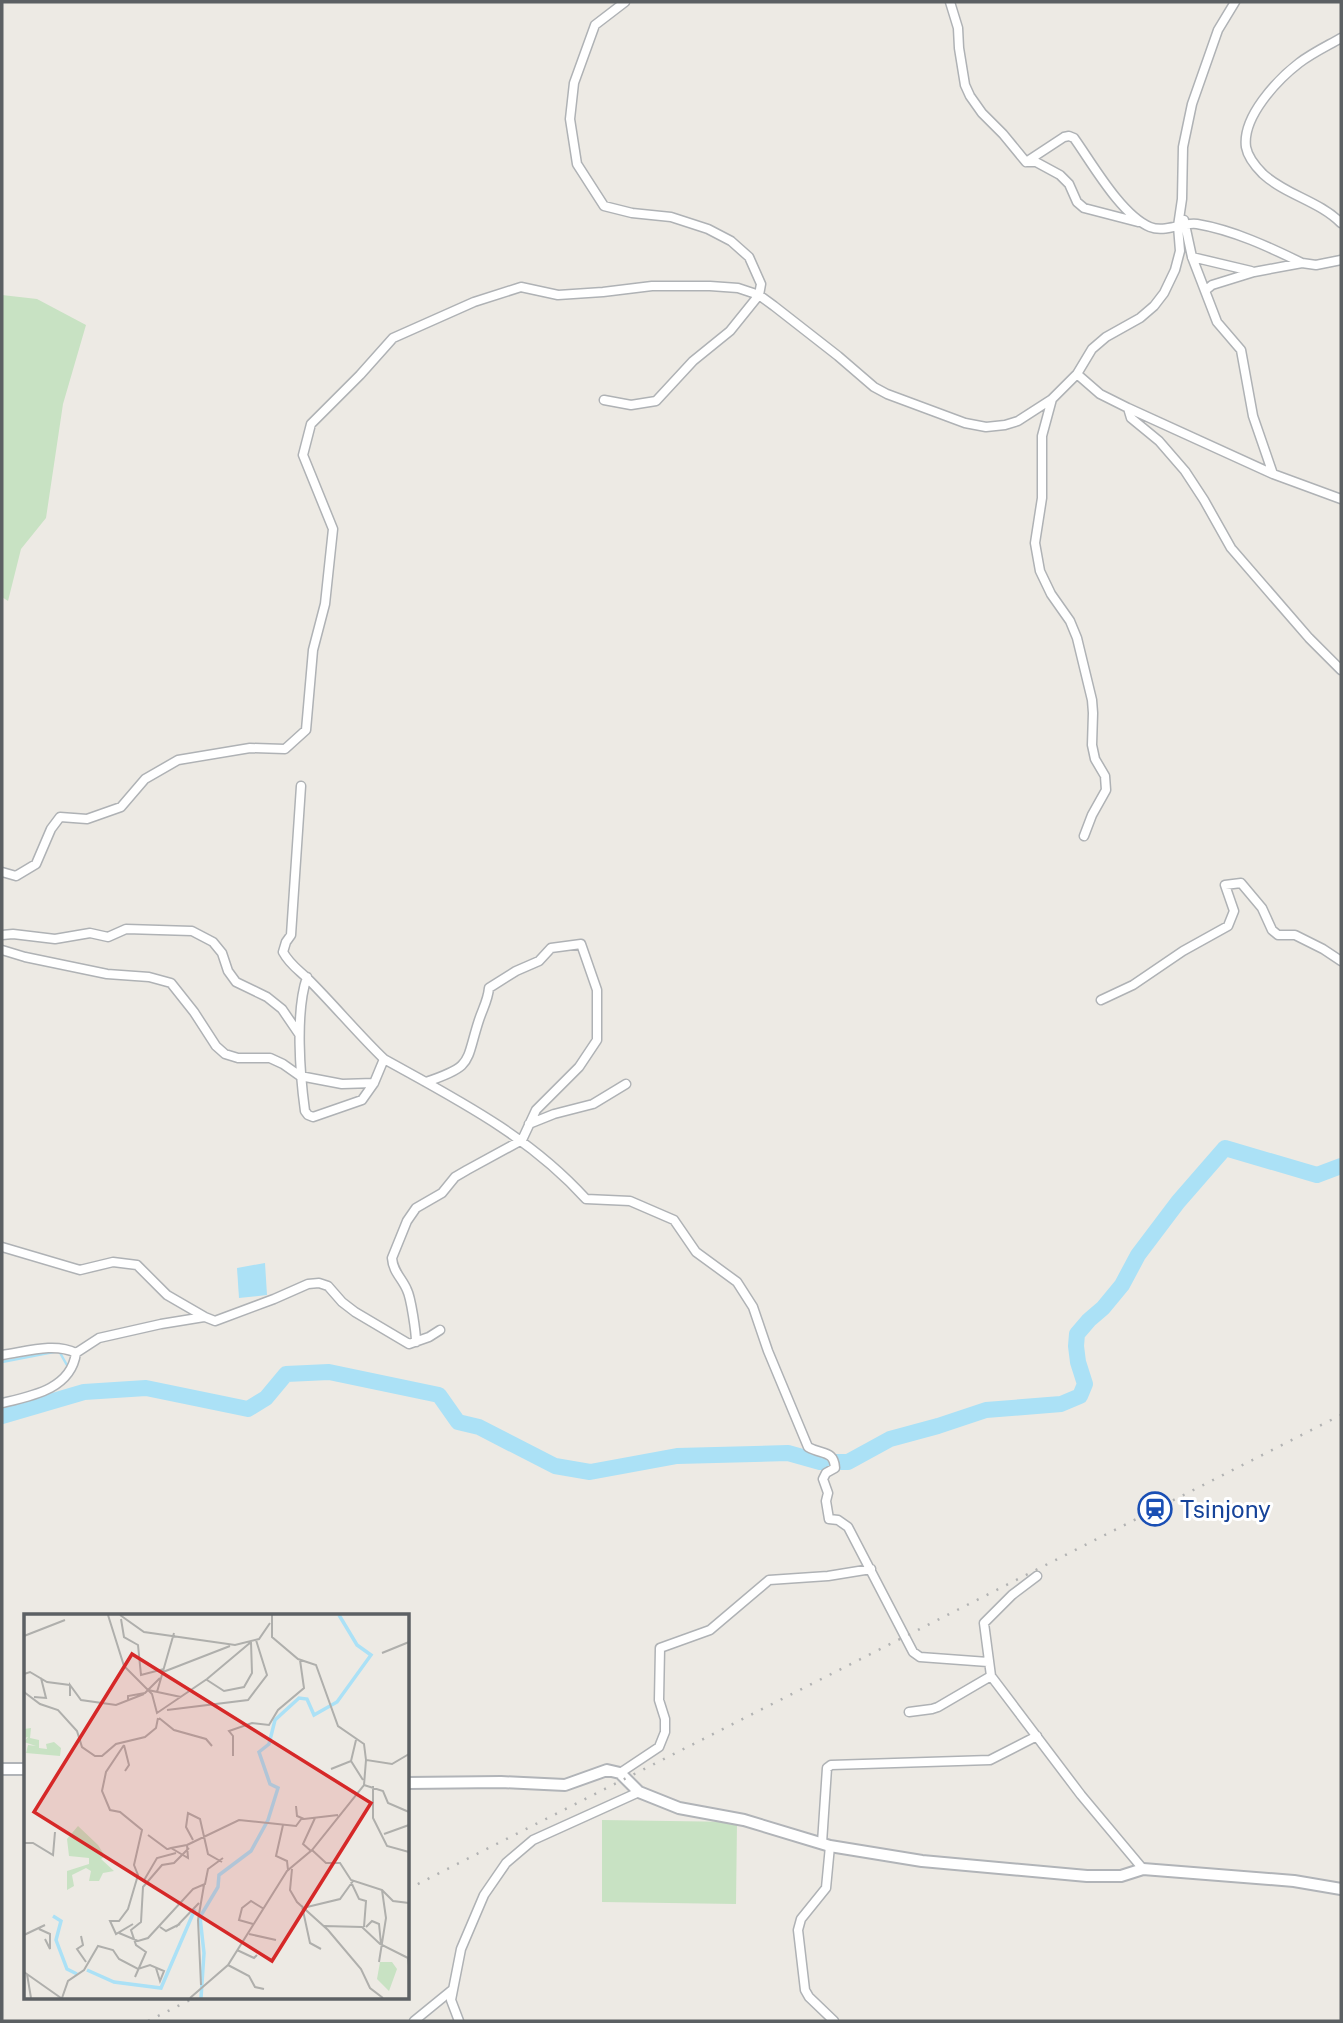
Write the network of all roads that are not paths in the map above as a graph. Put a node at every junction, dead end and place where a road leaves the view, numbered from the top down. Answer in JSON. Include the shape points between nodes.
{"nodes":[{"id":1,"x":625,"y":2,"type":"edge"},
{"id":2,"x":950,"y":2,"type":"edge"},
{"id":3,"x":1235,"y":2,"type":"edge"},
{"id":4,"x":1341,"y":38,"type":"edge"},
{"id":5,"x":1026,"y":162,"type":"junction"},
{"id":6,"x":1142,"y":222,"type":"junction"},
{"id":7,"x":1341,"y":223,"type":"edge"},
{"id":8,"x":1181,"y":225,"type":"junction"},
{"id":9,"x":1192,"y":257,"type":"junction"},
{"id":10,"x":1341,"y":260,"type":"edge"},
{"id":11,"x":1302,"y":263,"type":"junction"},
{"id":12,"x":1254,"y":272,"type":"junction"},
{"id":13,"x":1206,"y":290,"type":"junction"},
{"id":14,"x":759,"y":295,"type":"junction"},
{"id":15,"x":1077,"y":374,"type":"junction"},
{"id":16,"x":1052,"y":399,"type":"junction"},
{"id":17,"x":604,"y":400,"type":"dead end"},
{"id":18,"x":1128,"y":408,"type":"junction"},
{"id":19,"x":1273,"y":474,"type":"junction"},
{"id":20,"x":1341,"y":499,"type":"edge"},
{"id":21,"x":1341,"y":670,"type":"edge"},
{"id":22,"x":301,"y":786,"type":"dead end"},
{"id":23,"x":1084,"y":836,"type":"dead end"},
{"id":24,"x":2,"y":872,"type":"edge"},
{"id":25,"x":2,"y":935,"type":"edge"},
{"id":26,"x":2,"y":950,"type":"edge"},
{"id":27,"x":1341,"y":961,"type":"edge"},
{"id":28,"x":307,"y":977,"type":"junction"},
{"id":29,"x":1101,"y":1000,"type":"dead end"},
{"id":30,"x":301,"y":1037,"type":"junction"},
{"id":31,"x":384,"y":1059,"type":"junction"},
{"id":32,"x":300,"y":1076,"type":"junction"},
{"id":33,"x":426,"y":1082,"type":"junction"},
{"id":34,"x":374,"y":1083,"type":"junction"},
{"id":35,"x":626,"y":1084,"type":"dead end"},
{"id":36,"x":529,"y":1124,"type":"junction"},
{"id":37,"x":522,"y":1140,"type":"junction"},
{"id":38,"x":2,"y":1247,"type":"edge"},
{"id":39,"x":205,"y":1317,"type":"junction"},
{"id":40,"x":440,"y":1330,"type":"dead end"},
{"id":41,"x":416,"y":1342,"type":"junction"},
{"id":42,"x":76,"y":1353,"type":"junction"},
{"id":43,"x":2,"y":1355,"type":"edge"},
{"id":44,"x":2,"y":1403,"type":"edge"},
{"id":45,"x":871,"y":1569,"type":"junction"},
{"id":46,"x":1037,"y":1576,"type":"dead end"},
{"id":47,"x":988,"y":1662,"type":"junction"},
{"id":48,"x":991,"y":1676,"type":"junction"},
{"id":49,"x":909,"y":1712,"type":"dead end"},
{"id":50,"x":1037,"y":1736,"type":"junction"},
{"id":51,"x":2,"y":1769,"type":"edge"},
{"id":52,"x":24,"y":1769,"type":"edge"},
{"id":53,"x":620,"y":1773,"type":"junction"},
{"id":54,"x":410,"y":1783,"type":"edge"},
{"id":55,"x":639,"y":1792,"type":"junction"},
{"id":56,"x":826,"y":1845,"type":"junction"},
{"id":57,"x":1143,"y":1869,"type":"junction"},
{"id":58,"x":1341,"y":1889,"type":"edge"},
{"id":59,"x":453,"y":1989,"type":"junction"},
{"id":60,"x":414,"y":2021,"type":"edge"},
{"id":61,"x":459,"y":2021,"type":"edge"},
{"id":62,"x":834,"y":2021,"type":"edge"}],
"edges":[{"from":1,"to":14,"type":"street","via":[[594,25],[574,83],[570,119],[577,164],[604,206],[671,217],[731,241],[749,257],[761,284]]},
{"from":2,"to":5,"type":"street","via":[[970,96]]},
{"from":3,"to":8,"type":"street","via":[[1218,30],[1192,104],[1183,147]]},
{"from":4,"to":7,"type":"street","via":[[1299,63],[1274,85],[1258,106],[1247,131],[1246,147],[1265,176]]},
{"from":5,"to":6,"type":"street","via":[[1036,162],[1060,175],[1084,208]]},
{"from":5,"to":6,"type":"street","via":[[1064,137],[1074,138],[1114,195]]},
{"from":6,"to":8,"type":"street","via":[[1164,229]]},
{"from":8,"to":9,"type":"street"},
{"from":8,"to":11,"type":"street","via":[[1224,231]]},
{"from":8,"to":15,"type":"street","via":[[1180,251],[1164,293],[1140,318],[1093,349]]},
{"from":9,"to":12,"type":"street"},
{"from":9,"to":13,"type":"street"},
{"from":10,"to":11,"type":"street"},
{"from":11,"to":12,"type":"street"},
{"from":12,"to":13,"type":"street"},
{"from":13,"to":19,"type":"street","via":[[1217,322],[1241,350],[1253,416]]},
{"from":14,"to":16,"type":"street","via":[[874,387],[965,423],[1004,425]]},
{"from":14,"to":17,"type":"street","via":[[730,331],[693,361],[656,401],[631,405]]},
{"from":14,"to":24,"type":"street","via":[[710,285],[558,295],[521,287],[393,338],[312,424],[303,455],[333,529],[325,604],[313,650],[306,730],[285,748],[250,748],[178,760],[145,779],[121,807],[87,819],[60,817],[36,864],[16,876]]},
{"from":15,"to":16,"type":"street"},
{"from":15,"to":18,"type":"street","via":[[1100,394]]},
{"from":16,"to":23,"type":"street","via":[[1042,436],[1042,498],[1035,543],[1040,571],[1077,638],[1092,700],[1092,745],[1105,776],[1106,790]]},
{"from":18,"to":19,"type":"street"},
{"from":18,"to":21,"type":"street","via":[[1131,418],[1185,471],[1231,548]]},
{"from":19,"to":20,"type":"street"},
{"from":22,"to":28,"type":"street","via":[[291,935],[283,952]]},
{"from":25,"to":30,"type":"street","via":[[55,939],[90,933],[108,937],[126,929],[192,931],[214,942],[236,982],[282,1009]]},
{"from":26,"to":32,"type":"street","via":[[171,983],[225,1054],[238,1059],[270,1058]]},
{"from":27,"to":29,"type":"street","via":[[1295,935],[1278,935],[1241,883],[1225,885],[1234,911],[1228,926]]},
{"from":28,"to":30,"type":"street"},
{"from":28,"to":31,"type":"street"},
{"from":30,"to":32,"type":"street"},
{"from":31,"to":33,"type":"street"},
{"from":31,"to":34,"type":"street"},
{"from":32,"to":34,"type":"street","via":[[342,1084]]},
{"from":32,"to":34,"type":"street","via":[[305,1111],[313,1117],[362,1100]]},
{"from":33,"to":36,"type":"street","via":[[460,1069],[468,1060],[489,988],[539,961],[551,948],[581,944],[597,990],[597,1040]]},
{"from":33,"to":37,"type":"street"},
{"from":35,"to":36,"type":"street","via":[[593,1104]]},
{"from":36,"to":37,"type":"street"},
{"from":37,"to":41,"type":"street","via":[[456,1177],[442,1193],[416,1208],[407,1221],[392,1258],[407,1289]]},
{"from":37,"to":45,"type":"street","via":[[563,1173],[586,1199],[630,1202],[674,1220],[696,1252],[737,1282],[753,1307],[807,1445],[832,1456],[834,1470],[823,1479],[829,1519],[848,1527]]},
{"from":38,"to":39,"type":"street","via":[[80,1270],[113,1262],[137,1265],[167,1295]]},
{"from":39,"to":41,"type":"street","via":[[215,1321],[319,1283],[390,1334],[409,1344]]},
{"from":39,"to":42,"type":"street","via":[[99,1338]]},
{"from":40,"to":41,"type":"street"},
{"from":42,"to":43,"type":"street","via":[[53,1348]]},
{"from":42,"to":44,"type":"street","via":[[68,1376],[49,1390]]},
{"from":45,"to":47,"type":"street","via":[[920,1657]]},
{"from":45,"to":53,"type":"street","via":[[769,1580],[710,1630],[660,1648],[659,1700],[665,1732],[659,1747]]},
{"from":46,"to":47,"type":"street","via":[[984,1623]]},
{"from":47,"to":48,"type":"street"},
{"from":48,"to":49,"type":"street","via":[[938,1707]]},
{"from":48,"to":50,"type":"street"},
{"from":50,"to":56,"type":"street","via":[[990,1760],[831,1765],[827,1768]]},
{"from":50,"to":57,"type":"street"},
{"from":51,"to":52,"type":"street"},
{"from":53,"to":54,"type":"street","via":[[607,1770],[565,1785]]},
{"from":53,"to":55,"type":"street"},
{"from":55,"to":56,"type":"street","via":[[679,1808],[744,1820]]},
{"from":55,"to":59,"type":"street","via":[[533,1840],[506,1863],[484,1895],[461,1949]]},
{"from":56,"to":57,"type":"street","via":[[922,1861],[1087,1876],[1121,1876]]},
{"from":56,"to":62,"type":"street","via":[[826,1888],[801,1919],[798,1930],[805,1990]]},
{"from":57,"to":58,"type":"street"},
{"from":59,"to":60,"type":"street"},
{"from":59,"to":61,"type":"street","via":[[451,2000]]}]}
